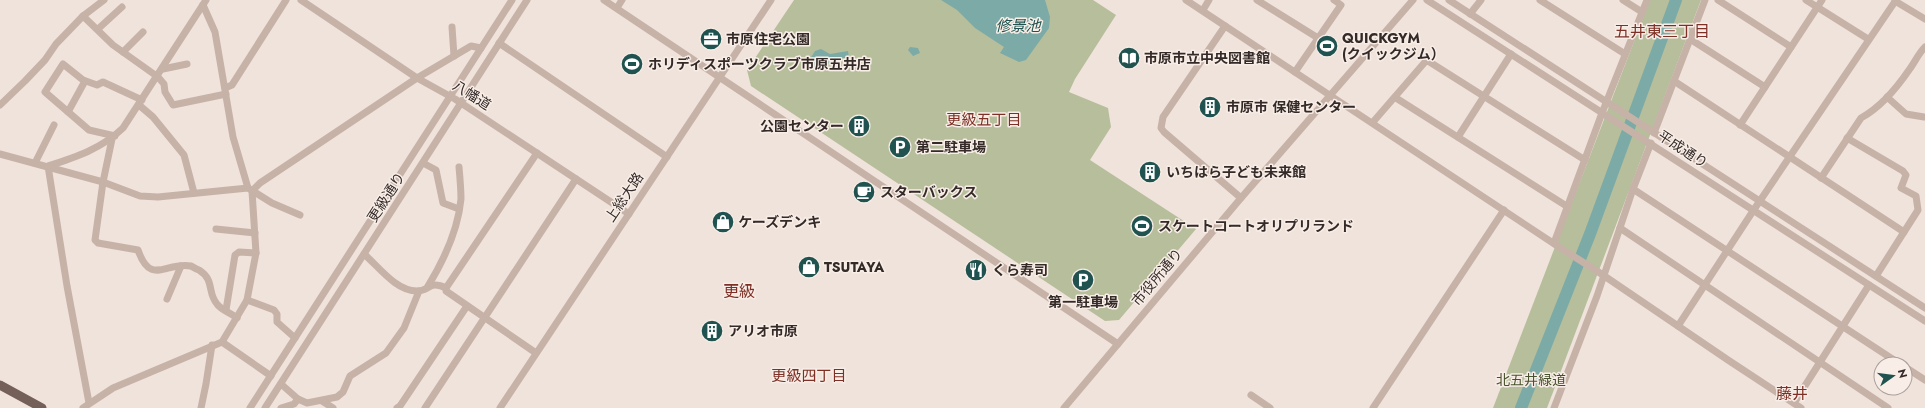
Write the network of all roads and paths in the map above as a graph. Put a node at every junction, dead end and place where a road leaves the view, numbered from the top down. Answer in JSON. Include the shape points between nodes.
{"nodes":[{"id":1,"x":104,"y":0,"type":"edge"},
{"id":2,"x":286,"y":0,"type":"edge"},
{"id":3,"x":301,"y":0,"type":"edge"},
{"id":4,"x":512,"y":0,"type":"edge"},
{"id":5,"x":527,"y":0,"type":"edge"},
{"id":6,"x":604,"y":0,"type":"edge"},
{"id":7,"x":622,"y":0,"type":"edge"},
{"id":8,"x":771,"y":0,"type":"edge"},
{"id":9,"x":1186,"y":0,"type":"edge"},
{"id":10,"x":1210,"y":0,"type":"edge"},
{"id":11,"x":1257,"y":0,"type":"edge"},
{"id":12,"x":1334,"y":0,"type":"edge"},
{"id":13,"x":1413,"y":0,"type":"edge"},
{"id":14,"x":1427,"y":0,"type":"edge"},
{"id":15,"x":1449,"y":0,"type":"edge"},
{"id":16,"x":1481,"y":0,"type":"edge"},
{"id":17,"x":1540,"y":0,"type":"edge"},
{"id":18,"x":1623,"y":0,"type":"edge"},
{"id":19,"x":1647,"y":0,"type":"edge"},
{"id":20,"x":1705,"y":0,"type":"edge"},
{"id":21,"x":1718,"y":0,"type":"edge"},
{"id":22,"x":1806,"y":0,"type":"edge"},
{"id":23,"x":1822,"y":0,"type":"edge"},
{"id":24,"x":1895,"y":1,"type":"edge"},
{"id":25,"x":205,"y":2,"type":"edge"},
{"id":26,"x":122,"y":7,"type":"dead end"},
{"id":27,"x":1817,"y":7,"type":"junction"},
{"id":28,"x":616,"y":8,"type":"junction"},
{"id":29,"x":1203,"y":10,"type":"junction"},
{"id":30,"x":1642,"y":12,"type":"junction"},
{"id":31,"x":1470,"y":14,"type":"junction"},
{"id":32,"x":83,"y":16,"type":"junction"},
{"id":33,"x":1925,"y":19,"type":"edge"},
{"id":34,"x":1225,"y":26,"type":"junction"},
{"id":35,"x":452,"y":27,"type":"dead end"},
{"id":36,"x":98,"y":28,"type":"junction"},
{"id":37,"x":143,"y":32,"type":"dead end"},
{"id":38,"x":1318,"y":38,"type":"junction"},
{"id":39,"x":1690,"y":39,"type":"junction"},
{"id":40,"x":1868,"y":39,"type":"junction"},
{"id":41,"x":499,"y":43,"type":"junction"},
{"id":42,"x":1791,"y":47,"type":"junction"},
{"id":43,"x":1925,"y":47,"type":"edge"},
{"id":44,"x":481,"y":48,"type":"junction"},
{"id":45,"x":123,"y":52,"type":"junction"},
{"id":46,"x":1511,"y":54,"type":"junction"},
{"id":47,"x":1625,"y":54,"type":"junction"},
{"id":48,"x":454,"y":56,"type":"junction"},
{"id":49,"x":188,"y":64,"type":"dead end"},
{"id":50,"x":163,"y":69,"type":"junction"},
{"id":51,"x":1295,"y":72,"type":"junction"},
{"id":52,"x":158,"y":77,"type":"junction"},
{"id":53,"x":417,"y":78,"type":"junction"},
{"id":54,"x":719,"y":78,"type":"junction"},
{"id":55,"x":85,"y":81,"type":"junction"},
{"id":56,"x":1674,"y":81,"type":"junction"},
{"id":57,"x":1765,"y":87,"type":"junction"},
{"id":58,"x":225,"y":91,"type":"junction"},
{"id":59,"x":1330,"y":95,"type":"junction"},
{"id":60,"x":450,"y":96,"type":"junction"},
{"id":61,"x":1484,"y":96,"type":"junction"},
{"id":62,"x":1887,"y":97,"type":"junction"},
{"id":63,"x":1396,"y":98,"type":"junction"},
{"id":64,"x":140,"y":102,"type":"junction"},
{"id":65,"x":1606,"y":102,"type":"junction"},
{"id":66,"x":461,"y":103,"type":"junction"},
{"id":67,"x":0,"y":105,"type":"edge"},
{"id":68,"x":68,"y":112,"type":"junction"},
{"id":69,"x":1602,"y":113,"type":"junction"},
{"id":70,"x":1925,"y":119,"type":"edge"},
{"id":71,"x":1373,"y":122,"type":"junction"},
{"id":72,"x":54,"y":125,"type":"dead end"},
{"id":73,"x":1740,"y":125,"type":"junction"},
{"id":74,"x":1654,"y":133,"type":"junction"},
{"id":75,"x":114,"y":137,"type":"junction"},
{"id":76,"x":1458,"y":137,"type":"junction"},
{"id":77,"x":1847,"y":138,"type":"junction"},
{"id":78,"x":1651,"y":143,"type":"junction"},
{"id":79,"x":537,"y":153,"type":"junction"},
{"id":80,"x":0,"y":154,"type":"edge"},
{"id":81,"x":667,"y":157,"type":"junction"},
{"id":82,"x":1790,"y":158,"type":"junction"},
{"id":83,"x":1585,"y":160,"type":"junction"},
{"id":84,"x":35,"y":163,"type":"junction"},
{"id":85,"x":423,"y":163,"type":"junction"},
{"id":86,"x":48,"y":166,"type":"junction"},
{"id":87,"x":459,"y":167,"type":"dead end"},
{"id":88,"x":1821,"y":178,"type":"junction"},
{"id":89,"x":576,"y":179,"type":"junction"},
{"id":90,"x":103,"y":182,"type":"junction"},
{"id":91,"x":1633,"y":189,"type":"junction"},
{"id":92,"x":250,"y":190,"type":"junction"},
{"id":93,"x":194,"y":193,"type":"junction"},
{"id":94,"x":1241,"y":198,"type":"junction"},
{"id":95,"x":1760,"y":201,"type":"junction"},
{"id":96,"x":1568,"y":207,"type":"junction"},
{"id":97,"x":459,"y":209,"type":"junction"},
{"id":98,"x":1504,"y":210,"type":"junction"},
{"id":99,"x":1753,"y":211,"type":"junction"},
{"id":100,"x":629,"y":214,"type":"junction"},
{"id":101,"x":300,"y":215,"type":"dead end"},
{"id":102,"x":1620,"y":228,"type":"junction"},
{"id":103,"x":216,"y":229,"type":"dead end"},
{"id":104,"x":1904,"y":232,"type":"junction"},
{"id":105,"x":255,"y":233,"type":"junction"},
{"id":106,"x":1554,"y":243,"type":"junction"},
{"id":107,"x":1728,"y":251,"type":"junction"},
{"id":108,"x":256,"y":253,"type":"junction"},
{"id":109,"x":364,"y":254,"type":"junction"},
{"id":110,"x":182,"y":266,"type":"junction"},
{"id":111,"x":1600,"y":273,"type":"junction"},
{"id":112,"x":1876,"y":276,"type":"junction"},
{"id":113,"x":1869,"y":285,"type":"junction"},
{"id":114,"x":428,"y":286,"type":"junction"},
{"id":115,"x":1706,"y":286,"type":"junction"},
{"id":116,"x":446,"y":288,"type":"junction"},
{"id":117,"x":419,"y":291,"type":"junction"},
{"id":118,"x":167,"y":299,"type":"dead end"},
{"id":119,"x":247,"y":300,"type":"junction"},
{"id":120,"x":467,"y":306,"type":"junction"},
{"id":121,"x":1925,"y":308,"type":"edge"},
{"id":122,"x":226,"y":310,"type":"junction"},
{"id":123,"x":484,"y":317,"type":"junction"},
{"id":124,"x":237,"y":318,"type":"junction"},
{"id":125,"x":1925,"y":321,"type":"edge"},
{"id":126,"x":1678,"y":326,"type":"junction"},
{"id":127,"x":1842,"y":327,"type":"junction"},
{"id":128,"x":295,"y":338,"type":"junction"},
{"id":129,"x":222,"y":342,"type":"junction"},
{"id":130,"x":1118,"y":344,"type":"junction"},
{"id":131,"x":212,"y":345,"type":"junction"},
{"id":132,"x":536,"y":353,"type":"junction"},
{"id":133,"x":1887,"y":356,"type":"edge"},
{"id":134,"x":1820,"y":362,"type":"junction"},
{"id":135,"x":1913,"y":373,"type":"edge"},
{"id":136,"x":271,"y":376,"type":"junction"},
{"id":137,"x":1925,"y":380,"type":"edge"},
{"id":138,"x":281,"y":384,"type":"junction"},
{"id":139,"x":0,"y":385,"type":"edge"},
{"id":140,"x":1251,"y":395,"type":"dead end"},
{"id":141,"x":298,"y":399,"type":"junction"},
{"id":142,"x":322,"y":400,"type":"junction"},
{"id":143,"x":89,"y":403,"type":"junction"},
{"id":144,"x":1794,"y":403,"type":"junction"},
{"id":145,"x":42,"y":408,"type":"edge"},
{"id":146,"x":83,"y":408,"type":"edge"},
{"id":147,"x":201,"y":408,"type":"edge"},
{"id":148,"x":250,"y":408,"type":"edge"},
{"id":149,"x":265,"y":408,"type":"edge"},
{"id":150,"x":281,"y":408,"type":"edge"},
{"id":151,"x":333,"y":408,"type":"edge"},
{"id":152,"x":396,"y":408,"type":"edge"},
{"id":153,"x":425,"y":408,"type":"edge"},
{"id":154,"x":500,"y":408,"type":"edge"},
{"id":155,"x":1064,"y":408,"type":"edge"},
{"id":156,"x":1270,"y":408,"type":"edge"},
{"id":157,"x":1373,"y":408,"type":"edge"},
{"id":158,"x":1554,"y":408,"type":"edge"},
{"id":159,"x":1801,"y":408,"type":"edge"},
{"id":160,"x":1888,"y":408,"type":"edge"}],
"edges":[{"from":1,"to":32,"type":"street"},
{"from":2,"to":58,"type":"street","via":[[232,85]]},
{"from":3,"to":53,"type":"street","name":"八幡道"},
{"from":4,"to":44,"type":"street","name":"更級通り"},
{"from":5,"to":41,"type":"street","name":"更級通り"},
{"from":6,"to":28,"type":"street"},
{"from":7,"to":28,"type":"street"},
{"from":8,"to":54,"type":"street","name":"上総大路"},
{"from":9,"to":29,"type":"street"},
{"from":10,"to":29,"type":"street"},
{"from":11,"to":38,"type":"street"},
{"from":12,"to":38,"type":"street","via":[[1341,5]]},
{"from":13,"to":59,"type":"street","name":"市役所通り"},
{"from":14,"to":46,"type":"street","name":"平成通り"},
{"from":15,"to":31,"type":"street","name":"平成通り"},
{"from":16,"to":31,"type":"street"},
{"from":17,"to":47,"type":"street"},
{"from":18,"to":30,"type":"street"},
{"from":19,"to":30,"type":"street"},
{"from":20,"to":39,"type":"street"},
{"from":21,"to":42,"type":"street"},
{"from":22,"to":27,"type":"street"},
{"from":23,"to":27,"type":"street"},
{"from":24,"to":33,"type":"street"},
{"from":24,"to":40,"type":"street"},
{"from":25,"to":50,"type":"street"},
{"from":25,"to":58,"type":"street","via":[[215,32]]},
{"from":26,"to":36,"type":"street"},
{"from":27,"to":40,"type":"street"},
{"from":27,"to":42,"type":"street"},
{"from":28,"to":54,"type":"street"},
{"from":29,"to":34,"type":"street"},
{"from":30,"to":47,"type":"street"},
{"from":31,"to":65,"type":"street","name":"平成通り"},
{"from":32,"to":36,"type":"street"},
{"from":32,"to":67,"type":"street","via":[[26,81]]},
{"from":34,"to":51,"type":"street"},
{"from":34,"to":94,"type":"street","via":[[1164,117],[1161,128]]},
{"from":35,"to":48,"type":"street"},
{"from":36,"to":45,"type":"street"},
{"from":37,"to":45,"type":"street"},
{"from":38,"to":51,"type":"street"},
{"from":39,"to":56,"type":"street"},
{"from":39,"to":57,"type":"street"},
{"from":40,"to":82,"type":"street"},
{"from":41,"to":66,"type":"street","name":"更級通り"},
{"from":41,"to":81,"type":"street"},
{"from":42,"to":57,"type":"street"},
{"from":43,"to":62,"type":"street"},
{"from":44,"to":48,"type":"street","via":[[471,46]]},
{"from":44,"to":60,"type":"street","name":"更級通り"},
{"from":45,"to":52,"type":"street"},
{"from":46,"to":61,"type":"street"},
{"from":46,"to":69,"type":"street","name":"平成通り"},
{"from":47,"to":65,"type":"street"},
{"from":48,"to":53,"type":"street"},
{"from":49,"to":50,"type":"street"},
{"from":50,"to":52,"type":"street"},
{"from":51,"to":59,"type":"street"},
{"from":52,"to":58,"type":"street","via":[[173,105]]},
{"from":52,"to":64,"type":"street"},
{"from":53,"to":60,"type":"street","name":"八幡道"},
{"from":53,"to":92,"type":"street"},
{"from":54,"to":81,"type":"street","name":"上総大路"},
{"from":54,"to":130,"type":"street"},
{"from":55,"to":64,"type":"street","via":[[97,85],[103,82]]},
{"from":55,"to":68,"type":"street"},
{"from":55,"to":68,"type":"street","via":[[63,64],[44,92]]},
{"from":56,"to":73,"type":"street"},
{"from":56,"to":74,"type":"street"},
{"from":57,"to":73,"type":"street"},
{"from":58,"to":92,"type":"street","via":[[233,137]]},
{"from":59,"to":71,"type":"street"},
{"from":59,"to":94,"type":"street","name":"市役所通り"},
{"from":60,"to":66,"type":"street","name":"八幡道"},
{"from":60,"to":128,"type":"street","name":"更級通り"},
{"from":61,"to":63,"type":"street","via":[[1428,61]]},
{"from":61,"to":76,"type":"street"},
{"from":61,"to":83,"type":"street"},
{"from":62,"to":70,"type":"street","via":[[1906,114]]},
{"from":62,"to":77,"type":"street","via":[[1861,118]]},
{"from":63,"to":71,"type":"street"},
{"from":63,"to":76,"type":"street"},
{"from":64,"to":75,"type":"street"},
{"from":64,"to":93,"type":"street","via":[[184,155]]},
{"from":65,"to":69,"type":"street"},
{"from":65,"to":74,"type":"street","name":"平成通り"},
{"from":66,"to":79,"type":"street","name":"八幡道"},
{"from":66,"to":85,"type":"street","name":"更級通り"},
{"from":68,"to":75,"type":"street","via":[[89,130]]},
{"from":69,"to":78,"type":"street","name":"平成通り"},
{"from":69,"to":83,"type":"street"},
{"from":71,"to":98,"type":"street"},
{"from":72,"to":84,"type":"street"},
{"from":73,"to":82,"type":"street"},
{"from":74,"to":95,"type":"street","name":"平成通り"},
{"from":75,"to":86,"type":"street","via":[[79,156]]},
{"from":75,"to":90,"type":"street"},
{"from":76,"to":96,"type":"street"},
{"from":77,"to":88,"type":"street"},
{"from":77,"to":104,"type":"street","via":[[1905,173],[1901,188],[1916,196],[1918,210]]},
{"from":78,"to":91,"type":"street"},
{"from":78,"to":99,"type":"street","name":"平成通り"},
{"from":79,"to":89,"type":"street","name":"八幡道"},
{"from":79,"to":116,"type":"street"},
{"from":80,"to":84,"type":"street"},
{"from":81,"to":100,"type":"street","name":"上総大路"},
{"from":82,"to":88,"type":"street"},
{"from":82,"to":95,"type":"street"},
{"from":83,"to":96,"type":"street"},
{"from":84,"to":86,"type":"street"},
{"from":85,"to":97,"type":"street","via":[[436,170],[443,203]]},
{"from":85,"to":109,"type":"street","name":"更級通り"},
{"from":86,"to":90,"type":"street"},
{"from":86,"to":143,"type":"street"},
{"from":87,"to":97,"type":"street"},
{"from":88,"to":104,"type":"street"},
{"from":89,"to":100,"type":"street","name":"八幡道"},
{"from":89,"to":123,"type":"street"},
{"from":90,"to":93,"type":"street","via":[[140,196]]},
{"from":90,"to":110,"type":"street","via":[[95,240],[98,243],[138,250],[147,268],[155,271]]},
{"from":91,"to":102,"type":"street"},
{"from":91,"to":107,"type":"street"},
{"from":92,"to":93,"type":"street"},
{"from":92,"to":101,"type":"street"},
{"from":92,"to":105,"type":"street"},
{"from":94,"to":130,"type":"street","name":"市役所通り"},
{"from":95,"to":99,"type":"street"},
{"from":95,"to":112,"type":"street","name":"平成通り"},
{"from":96,"to":106,"type":"street"},
{"from":97,"to":114,"type":"street","via":[[447,251]]},
{"from":98,"to":106,"type":"street"},
{"from":98,"to":157,"type":"street"},
{"from":99,"to":107,"type":"street"},
{"from":99,"to":113,"type":"street","name":"平成通り"},
{"from":100,"to":132,"type":"street","name":"上総大路"},
{"from":102,"to":111,"type":"street"},
{"from":102,"to":115,"type":"street"},
{"from":103,"to":105,"type":"street"},
{"from":104,"to":112,"type":"street"},
{"from":105,"to":108,"type":"street"},
{"from":106,"to":111,"type":"street"},
{"from":107,"to":115,"type":"street"},
{"from":107,"to":127,"type":"street"},
{"from":108,"to":119,"type":"street"},
{"from":108,"to":122,"type":"street","via":[[239,252],[235,255]]},
{"from":109,"to":117,"type":"street","via":[[393,281],[404,288]]},
{"from":109,"to":138,"type":"street","name":"更級通り"},
{"from":110,"to":118,"type":"street"},
{"from":110,"to":122,"type":"street","via":[[192,266],[204,274],[210,282],[214,301]]},
{"from":111,"to":126,"type":"street"},
{"from":111,"to":158,"type":"street","via":[[1597,296]]},
{"from":112,"to":121,"type":"street","name":"平成通り"},
{"from":113,"to":125,"type":"street","name":"平成通り"},
{"from":113,"to":127,"type":"street"},
{"from":114,"to":116,"type":"street","via":[[438,285]]},
{"from":114,"to":117,"type":"street"},
{"from":115,"to":126,"type":"street"},
{"from":115,"to":134,"type":"street"},
{"from":116,"to":120,"type":"street","via":[[446,292]]},
{"from":117,"to":142,"type":"street","via":[[404,328],[386,353],[350,376],[337,397]]},
{"from":119,"to":124,"type":"street"},
{"from":119,"to":128,"type":"street","via":[[274,310],[277,322]]},
{"from":120,"to":123,"type":"street"},
{"from":120,"to":152,"type":"street","via":[[400,406]]},
{"from":122,"to":124,"type":"street"},
{"from":123,"to":132,"type":"street"},
{"from":123,"to":153,"type":"street"},
{"from":124,"to":129,"type":"street"},
{"from":126,"to":144,"type":"street"},
{"from":127,"to":133,"type":"street"},
{"from":127,"to":134,"type":"street"},
{"from":128,"to":136,"type":"street","name":"更級通り"},
{"from":129,"to":131,"type":"street"},
{"from":129,"to":136,"type":"street"},
{"from":130,"to":155,"type":"street","name":"市役所通り"},
{"from":131,"to":143,"type":"street","via":[[113,388]]},
{"from":131,"to":147,"type":"street"},
{"from":132,"to":154,"type":"street","name":"上総大路"},
{"from":134,"to":144,"type":"street"},
{"from":134,"to":160,"type":"street"},
{"from":135,"to":137,"type":"street"},
{"from":136,"to":148,"type":"street","name":"更級通り"},
{"from":138,"to":141,"type":"street"},
{"from":138,"to":149,"type":"street","name":"更級通り"},
{"from":139,"to":145,"type":"main road"},
{"from":140,"to":156,"type":"street"},
{"from":141,"to":142,"type":"street","via":[[307,403]]},
{"from":141,"to":150,"type":"street","via":[[294,404]]},
{"from":142,"to":151,"type":"street"},
{"from":143,"to":146,"type":"street"},
{"from":144,"to":159,"type":"street"}]}
